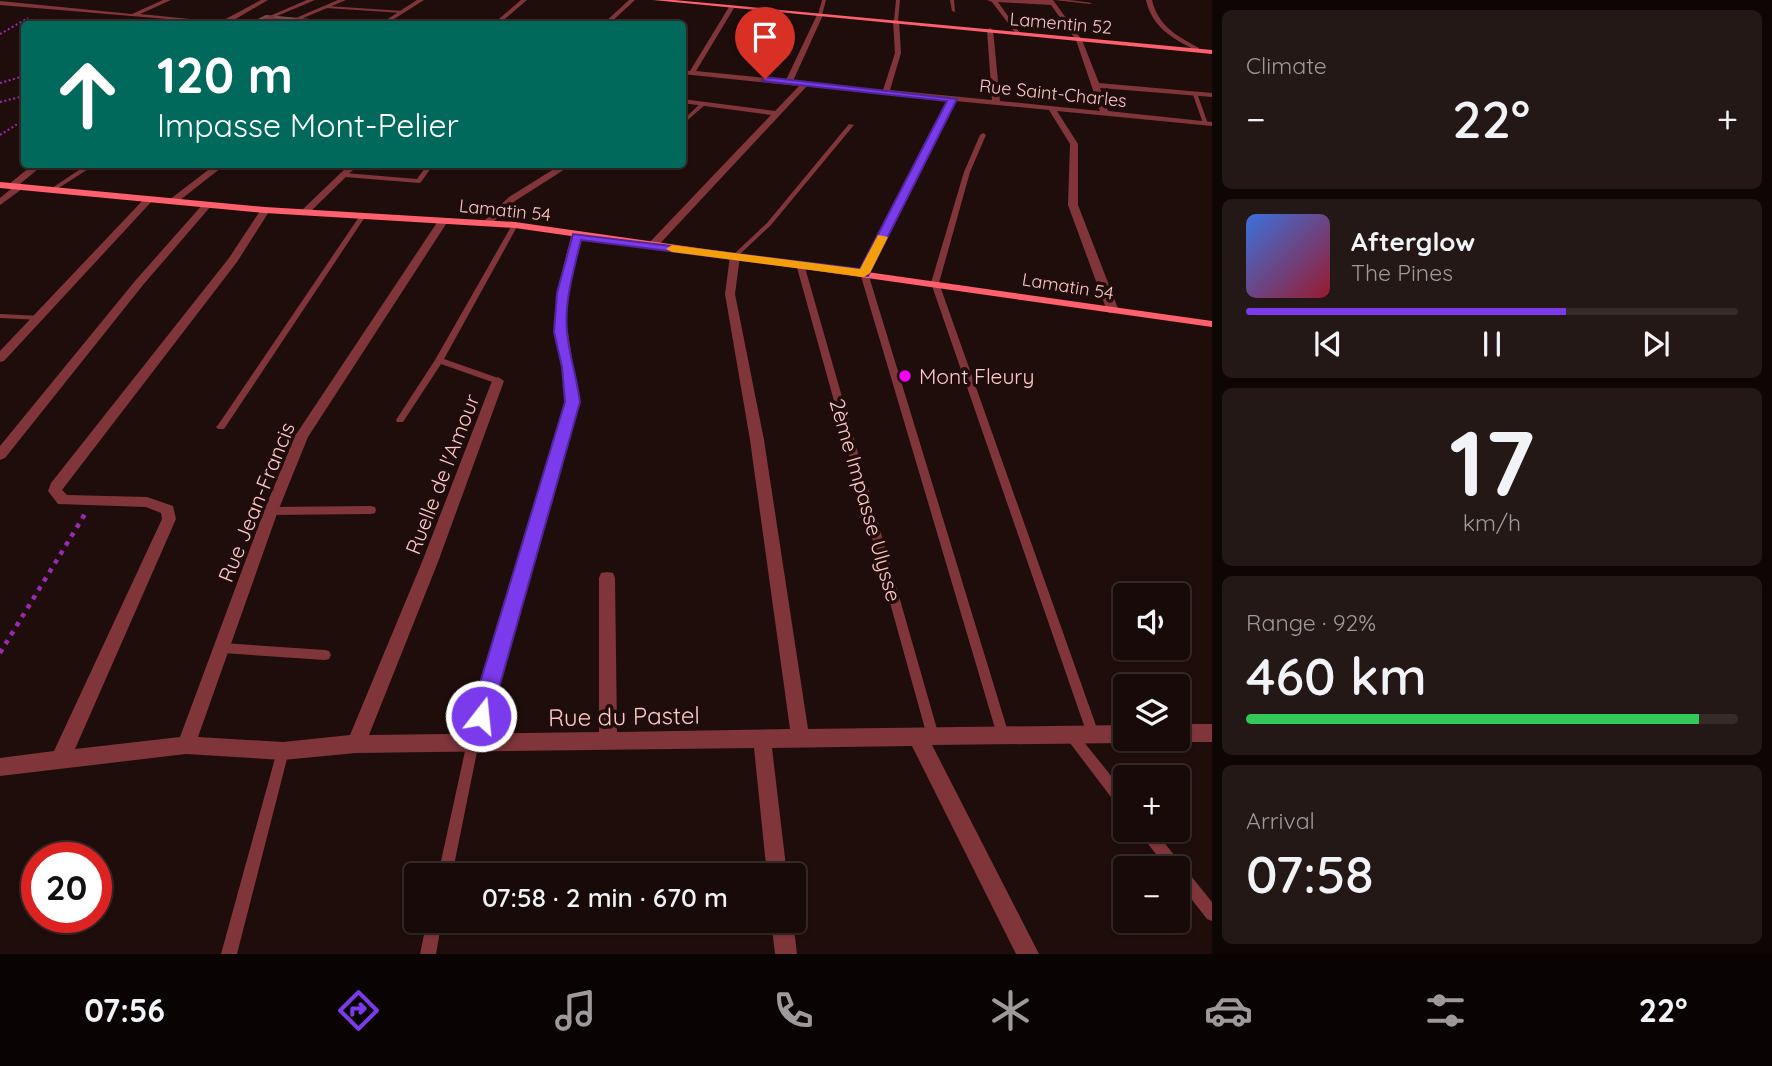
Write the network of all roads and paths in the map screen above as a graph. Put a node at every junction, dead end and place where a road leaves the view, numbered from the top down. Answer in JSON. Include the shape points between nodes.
{"nodes":[{"id":1,"x":64,"y":0,"type":"edge"},
{"id":2,"x":168,"y":0,"type":"edge"},
{"id":3,"x":265,"y":0,"type":"edge"},
{"id":4,"x":312,"y":0,"type":"edge"},
{"id":5,"x":343,"y":0,"type":"edge"},
{"id":6,"x":421,"y":0,"type":"edge"},
{"id":7,"x":524,"y":0,"type":"edge"},
{"id":8,"x":632,"y":0,"type":"edge"},
{"id":9,"x":656,"y":0,"type":"edge"},
{"id":10,"x":737,"y":0,"type":"edge"},
{"id":11,"x":824,"y":0,"type":"edge"},
{"id":12,"x":898,"y":0,"type":"edge"},
{"id":13,"x":952,"y":0,"type":"edge"},
{"id":14,"x":993,"y":0,"type":"edge"},
{"id":15,"x":1149,"y":0,"type":"edge"},
{"id":16,"x":1053,"y":1,"type":"edge"},
{"id":17,"x":0,"y":3,"type":"edge"},
{"id":18,"x":1090,"y":3,"type":"dead end"},
{"id":19,"x":327,"y":7,"type":"junction"},
{"id":20,"x":44,"y":8,"type":"junction"},
{"id":21,"x":731,"y":8,"type":"junction"},
{"id":22,"x":954,"y":11,"type":"dead end"},
{"id":23,"x":403,"y":12,"type":"junction"},
{"id":24,"x":820,"y":15,"type":"junction"},
{"id":25,"x":133,"y":16,"type":"junction"},
{"id":26,"x":22,"y":21,"type":"edge"},
{"id":27,"x":189,"y":21,"type":"edge"},
{"id":28,"x":227,"y":21,"type":"edge"},
{"id":29,"x":261,"y":21,"type":"edge"},
{"id":30,"x":292,"y":21,"type":"edge"},
{"id":31,"x":388,"y":21,"type":"edge"},
{"id":32,"x":500,"y":21,"type":"edge"},
{"id":33,"x":609,"y":21,"type":"edge"},
{"id":34,"x":896,"y":21,"type":"junction"},
{"id":35,"x":21,"y":22,"type":"edge"},
{"id":36,"x":990,"y":30,"type":"junction"},
{"id":37,"x":1017,"y":33,"type":"junction"},
{"id":38,"x":0,"y":34,"type":"edge"},
{"id":39,"x":1081,"y":39,"type":"junction"},
{"id":40,"x":1198,"y":50,"type":"junction"},
{"id":41,"x":1212,"y":52,"type":"edge"},
{"id":42,"x":686,"y":72,"type":"edge"},
{"id":43,"x":692,"y":73,"type":"junction"},
{"id":44,"x":21,"y":77,"type":"edge"},
{"id":45,"x":789,"y":82,"type":"junction"},
{"id":46,"x":0,"y":83,"type":"edge"},
{"id":47,"x":806,"y":83,"type":"junction"},
{"id":48,"x":1096,"y":85,"type":"junction"},
{"id":49,"x":886,"y":92,"type":"junction"},
{"id":50,"x":1194,"y":93,"type":"junction"},
{"id":51,"x":1212,"y":95,"type":"edge"},
{"id":52,"x":21,"y":97,"type":"edge"},
{"id":53,"x":952,"y":99,"type":"junction"},
{"id":54,"x":0,"y":102,"type":"edge"},
{"id":55,"x":686,"y":102,"type":"edge"},
{"id":56,"x":996,"y":103,"type":"junction"},
{"id":57,"x":703,"y":104,"type":"junction"},
{"id":58,"x":1052,"y":109,"type":"junction"},
{"id":59,"x":778,"y":114,"type":"junction"},
{"id":60,"x":1105,"y":114,"type":"junction"},
{"id":61,"x":686,"y":120,"type":"edge"},
{"id":62,"x":21,"y":122,"type":"edge"},
{"id":63,"x":1209,"y":124,"type":"edge"},
{"id":64,"x":850,"y":125,"type":"dead end"},
{"id":65,"x":1212,"y":132,"type":"edge"},
{"id":66,"x":0,"y":135,"type":"edge"},
{"id":67,"x":982,"y":135,"type":"dead end"},
{"id":68,"x":36,"y":168,"type":"edge"},
{"id":69,"x":87,"y":168,"type":"edge"},
{"id":70,"x":217,"y":168,"type":"edge"},
{"id":71,"x":351,"y":168,"type":"edge"},
{"id":72,"x":428,"y":168,"type":"edge"},
{"id":73,"x":562,"y":168,"type":"edge"},
{"id":74,"x":345,"y":175,"type":"junction"},
{"id":75,"x":0,"y":185,"type":"edge"},
{"id":76,"x":16,"y":186,"type":"junction"},
{"id":77,"x":51,"y":190,"type":"junction"},
{"id":78,"x":148,"y":200,"type":"junction"},
{"id":79,"x":0,"y":202,"type":"edge"},
{"id":80,"x":172,"y":202,"type":"junction"},
{"id":81,"x":206,"y":206,"type":"junction"},
{"id":82,"x":265,"y":210,"type":"junction"},
{"id":83,"x":304,"y":213,"type":"junction"},
{"id":84,"x":362,"y":217,"type":"junction"},
{"id":85,"x":443,"y":221,"type":"junction"},
{"id":86,"x":486,"y":224,"type":"junction"},
{"id":87,"x":515,"y":225,"type":"junction"},
{"id":88,"x":576,"y":236,"type":"junction"},
{"id":89,"x":651,"y":247,"type":"junction"},
{"id":90,"x":736,"y":256,"type":"junction"},
{"id":91,"x":800,"y":264,"type":"junction"},
{"id":92,"x":864,"y":273,"type":"junction"},
{"id":93,"x":935,"y":283,"type":"junction"},
{"id":94,"x":1113,"y":311,"type":"junction"},
{"id":95,"x":0,"y":316,"type":"edge"},
{"id":96,"x":40,"y":317,"type":"junction"},
{"id":97,"x":1211,"y":326,"type":"edge"},
{"id":98,"x":0,"y":358,"type":"edge"},
{"id":99,"x":439,"y":360,"type":"junction"},
{"id":100,"x":498,"y":381,"type":"joint"},
{"id":101,"x":573,"y":402,"type":"joint"},
{"id":102,"x":400,"y":420,"type":"dead end"},
{"id":103,"x":220,"y":427,"type":"dead end"},
{"id":104,"x":0,"y":456,"type":"edge"},
{"id":105,"x":93,"y":501,"type":"junction"},
{"id":106,"x":371,"y":510,"type":"dead end"},
{"id":107,"x":271,"y":511,"type":"junction"},
{"id":108,"x":607,"y":578,"type":"dead end"},
{"id":109,"x":222,"y":648,"type":"junction"},
{"id":110,"x":0,"y":653,"type":"edge"},
{"id":111,"x":325,"y":655,"type":"dead end"},
{"id":112,"x":1190,"y":733,"type":"edge"},
{"id":113,"x":1212,"y":733,"type":"edge"},
{"id":114,"x":1071,"y":734,"type":"junction"},
{"id":115,"x":1093,"y":734,"type":"junction"},
{"id":116,"x":1113,"y":734,"type":"edge"},
{"id":117,"x":1003,"y":735,"type":"junction"},
{"id":118,"x":925,"y":736,"type":"junction"},
{"id":119,"x":800,"y":738,"type":"junction"},
{"id":120,"x":762,"y":739,"type":"junction"},
{"id":121,"x":608,"y":740,"type":"junction"},
{"id":122,"x":473,"y":742,"type":"junction"},
{"id":123,"x":356,"y":744,"type":"junction"},
{"id":124,"x":186,"y":745,"type":"junction"},
{"id":125,"x":283,"y":751,"type":"junction"},
{"id":126,"x":60,"y":760,"type":"junction"},
{"id":127,"x":0,"y":767,"type":"edge"},
{"id":128,"x":1113,"y":788,"type":"edge"},
{"id":129,"x":1156,"y":842,"type":"edge"},
{"id":130,"x":1167,"y":856,"type":"edge"},
{"id":131,"x":448,"y":863,"type":"edge"},
{"id":132,"x":776,"y":863,"type":"edge"},
{"id":133,"x":1190,"y":886,"type":"edge"},
{"id":134,"x":1212,"y":914,"type":"edge"},
{"id":135,"x":432,"y":933,"type":"edge"},
{"id":136,"x":784,"y":933,"type":"edge"},
{"id":137,"x":229,"y":954,"type":"edge"},
{"id":138,"x":428,"y":954,"type":"edge"},
{"id":139,"x":786,"y":954,"type":"edge"},
{"id":140,"x":1028,"y":954,"type":"edge"}],
"edges":[{"from":1,"to":20,"type":"street"},
{"from":2,"to":25,"type":"street"},
{"from":3,"to":28,"type":"street"},
{"from":4,"to":29,"type":"street"},
{"from":5,"to":19,"type":"street"},
{"from":6,"to":23,"type":"street"},
{"from":7,"to":32,"type":"street"},
{"from":8,"to":33,"type":"street"},
{"from":9,"to":21,"type":"street","name":"Lamentin 52"},
{"from":10,"to":21,"type":"lane"},
{"from":11,"to":24,"type":"lane"},
{"from":12,"to":34,"type":"lane"},
{"from":13,"to":22,"type":"lane"},
{"from":14,"to":16,"type":"street"},
{"from":14,"to":37,"type":"street"},
{"from":15,"to":40,"type":"street","via":[[1157,23]]},
{"from":16,"to":18,"type":"lane"},
{"from":16,"to":39,"type":"street"},
{"from":17,"to":20,"type":"street"},
{"from":19,"to":23,"type":"lane"},
{"from":19,"to":30,"type":"street"},
{"from":20,"to":25,"type":"street"},
{"from":20,"to":26,"type":"path"},
{"from":21,"to":24,"type":"street","name":"Lamentin 52"},
{"from":21,"to":43,"type":"street"},
{"from":23,"to":31,"type":"street"},
{"from":24,"to":34,"type":"street","name":"Lamentin 52"},
{"from":24,"to":45,"type":"street"},
{"from":25,"to":27,"type":"street"},
{"from":34,"to":36,"type":"street","name":"Lamentin 52"},
{"from":34,"to":49,"type":"street","via":[[898,53]]},
{"from":35,"to":38,"type":"path"},
{"from":36,"to":37,"type":"street","name":"Lamentin 52"},
{"from":36,"to":56,"type":"street"},
{"from":37,"to":39,"type":"street","name":"Lamentin 52"},
{"from":39,"to":40,"type":"street","name":"Lamentin 52"},
{"from":39,"to":48,"type":"street"},
{"from":40,"to":41,"type":"street","name":"Lamentin 52"},
{"from":42,"to":43,"type":"street","name":"Rue Saint-Charles"},
{"from":43,"to":45,"type":"street","name":"Rue Saint-Charles"},
{"from":44,"to":46,"type":"path"},
{"from":45,"to":47,"type":"street","name":"Rue Saint-Charles"},
{"from":47,"to":49,"type":"street","name":"Rue Saint-Charles"},
{"from":47,"to":59,"type":"street"},
{"from":48,"to":50,"type":"street"},
{"from":48,"to":60,"type":"street"},
{"from":49,"to":53,"type":"street","name":"Rue Saint-Charles"},
{"from":50,"to":51,"type":"street"},
{"from":50,"to":63,"type":"lane"},
{"from":52,"to":54,"type":"path"},
{"from":53,"to":56,"type":"street","name":"Rue Saint-Charles"},
{"from":53,"to":92,"type":"street"},
{"from":55,"to":57,"type":"street"},
{"from":56,"to":58,"type":"street","name":"Rue Saint-Charles"},
{"from":57,"to":59,"type":"street"},
{"from":57,"to":61,"type":"lane"},
{"from":58,"to":60,"type":"street","name":"Rue Saint-Charles"},
{"from":58,"to":94,"type":"street","via":[[1074,144],[1073,205]]},
{"from":59,"to":89,"type":"street"},
{"from":60,"to":63,"type":"street","name":"Rue Saint-Charles"},
{"from":62,"to":66,"type":"path"},
{"from":63,"to":65,"type":"street"},
{"from":64,"to":90,"type":"lane","via":[[769,224]]},
{"from":67,"to":93,"type":"lane"},
{"from":68,"to":76,"type":"street"},
{"from":69,"to":77,"type":"lane"},
{"from":70,"to":80,"type":"street"},
{"from":71,"to":74,"type":"street"},
{"from":72,"to":74,"type":"lane","via":[[419,181]]},
{"from":73,"to":86,"type":"street","via":[[512,199]]},
{"from":74,"to":83,"type":"street"},
{"from":75,"to":76,"type":"street","name":"Lamatin 54"},
{"from":76,"to":77,"type":"street","name":"Lamatin 54"},
{"from":76,"to":79,"type":"street"},
{"from":77,"to":78,"type":"street","name":"Lamatin 54"},
{"from":78,"to":80,"type":"street","name":"Lamatin 54"},
{"from":78,"to":96,"type":"street"},
{"from":80,"to":81,"type":"street","name":"Lamatin 54"},
{"from":81,"to":82,"type":"street","name":"Lamatin 54"},
{"from":81,"to":104,"type":"street"},
{"from":82,"to":83,"type":"street","name":"Lamatin 54"},
{"from":82,"to":105,"type":"street","via":[[233,260],[58,483],[55,491],[63,500]]},
{"from":83,"to":84,"type":"street","name":"Lamatin 54"},
{"from":84,"to":85,"type":"street","name":"Lamatin 54"},
{"from":84,"to":103,"type":"lane"},
{"from":85,"to":86,"type":"street","name":"Lamatin 54"},
{"from":85,"to":107,"type":"street","name":"Rue Jean-Francis","via":[[302,436]]},
{"from":86,"to":87,"type":"street","name":"Lamatin 54"},
{"from":87,"to":88,"type":"street","name":"Lamatin 54"},
{"from":87,"to":99,"type":"lane"},
{"from":88,"to":89,"type":"street","name":"Lamatin 54"},
{"from":88,"to":101,"type":"street","via":[[563,293],[561,332]]},
{"from":89,"to":90,"type":"street","name":"Lamatin 54"},
{"from":90,"to":91,"type":"street","name":"Lamatin 54"},
{"from":90,"to":119,"type":"street","via":[[730,293],[757,440]]},
{"from":91,"to":92,"type":"street","name":"Lamatin 54"},
{"from":91,"to":118,"type":"lane","name":"2ème Impasse Ulysse"},
{"from":92,"to":93,"type":"street","name":"Lamatin 54"},
{"from":92,"to":117,"type":"lane"},
{"from":93,"to":94,"type":"street","name":"Lamatin 54"},
{"from":93,"to":115,"type":"lane"},
{"from":94,"to":97,"type":"street","name":"Lamatin 54"},
{"from":95,"to":96,"type":"lane"},
{"from":96,"to":98,"type":"street"},
{"from":99,"to":100,"type":"lane","name":"Ruelle de l'Amour"},
{"from":99,"to":102,"type":"lane"},
{"from":100,"to":123,"type":"street","name":"Ruelle de l'Amour"},
{"from":101,"to":122,"type":"lane"},
{"from":105,"to":110,"type":"path"},
{"from":105,"to":126,"type":"street","via":[[147,502],[168,510],[166,531]]},
{"from":106,"to":107,"type":"lane"},
{"from":107,"to":109,"type":"street","name":"Rue Jean-Francis"},
{"from":108,"to":121,"type":"street"},
{"from":109,"to":111,"type":"lane"},
{"from":109,"to":124,"type":"street","name":"Rue Jean-Francis"},
{"from":112,"to":113,"type":"street"},
{"from":114,"to":115,"type":"street","name":"Rue du Pastel"},
{"from":114,"to":117,"type":"street","name":"Rue du Pastel"},
{"from":114,"to":128,"type":"lane"},
{"from":115,"to":116,"type":"street","name":"Rue du Pastel"},
{"from":117,"to":118,"type":"street","name":"Rue du Pastel"},
{"from":118,"to":119,"type":"street","name":"Rue du Pastel"},
{"from":118,"to":140,"type":"street","name":"2ème Impasse Ulysse"},
{"from":119,"to":120,"type":"street","name":"Rue du Pastel"},
{"from":120,"to":121,"type":"street","name":"Rue du Pastel"},
{"from":120,"to":132,"type":"street"},
{"from":121,"to":122,"type":"street","name":"Rue du Pastel"},
{"from":122,"to":123,"type":"street","name":"Rue du Pastel"},
{"from":122,"to":131,"type":"lane"},
{"from":123,"to":125,"type":"street","name":"Rue du Pastel"},
{"from":124,"to":125,"type":"street","name":"Rue du Pastel"},
{"from":124,"to":126,"type":"street","name":"Rue du Pastel"},
{"from":125,"to":137,"type":"lane"},
{"from":126,"to":127,"type":"street","name":"Rue du Pastel"},
{"from":129,"to":130,"type":"lane"},
{"from":133,"to":134,"type":"lane"},
{"from":135,"to":138,"type":"lane"},
{"from":136,"to":139,"type":"street"}]}
